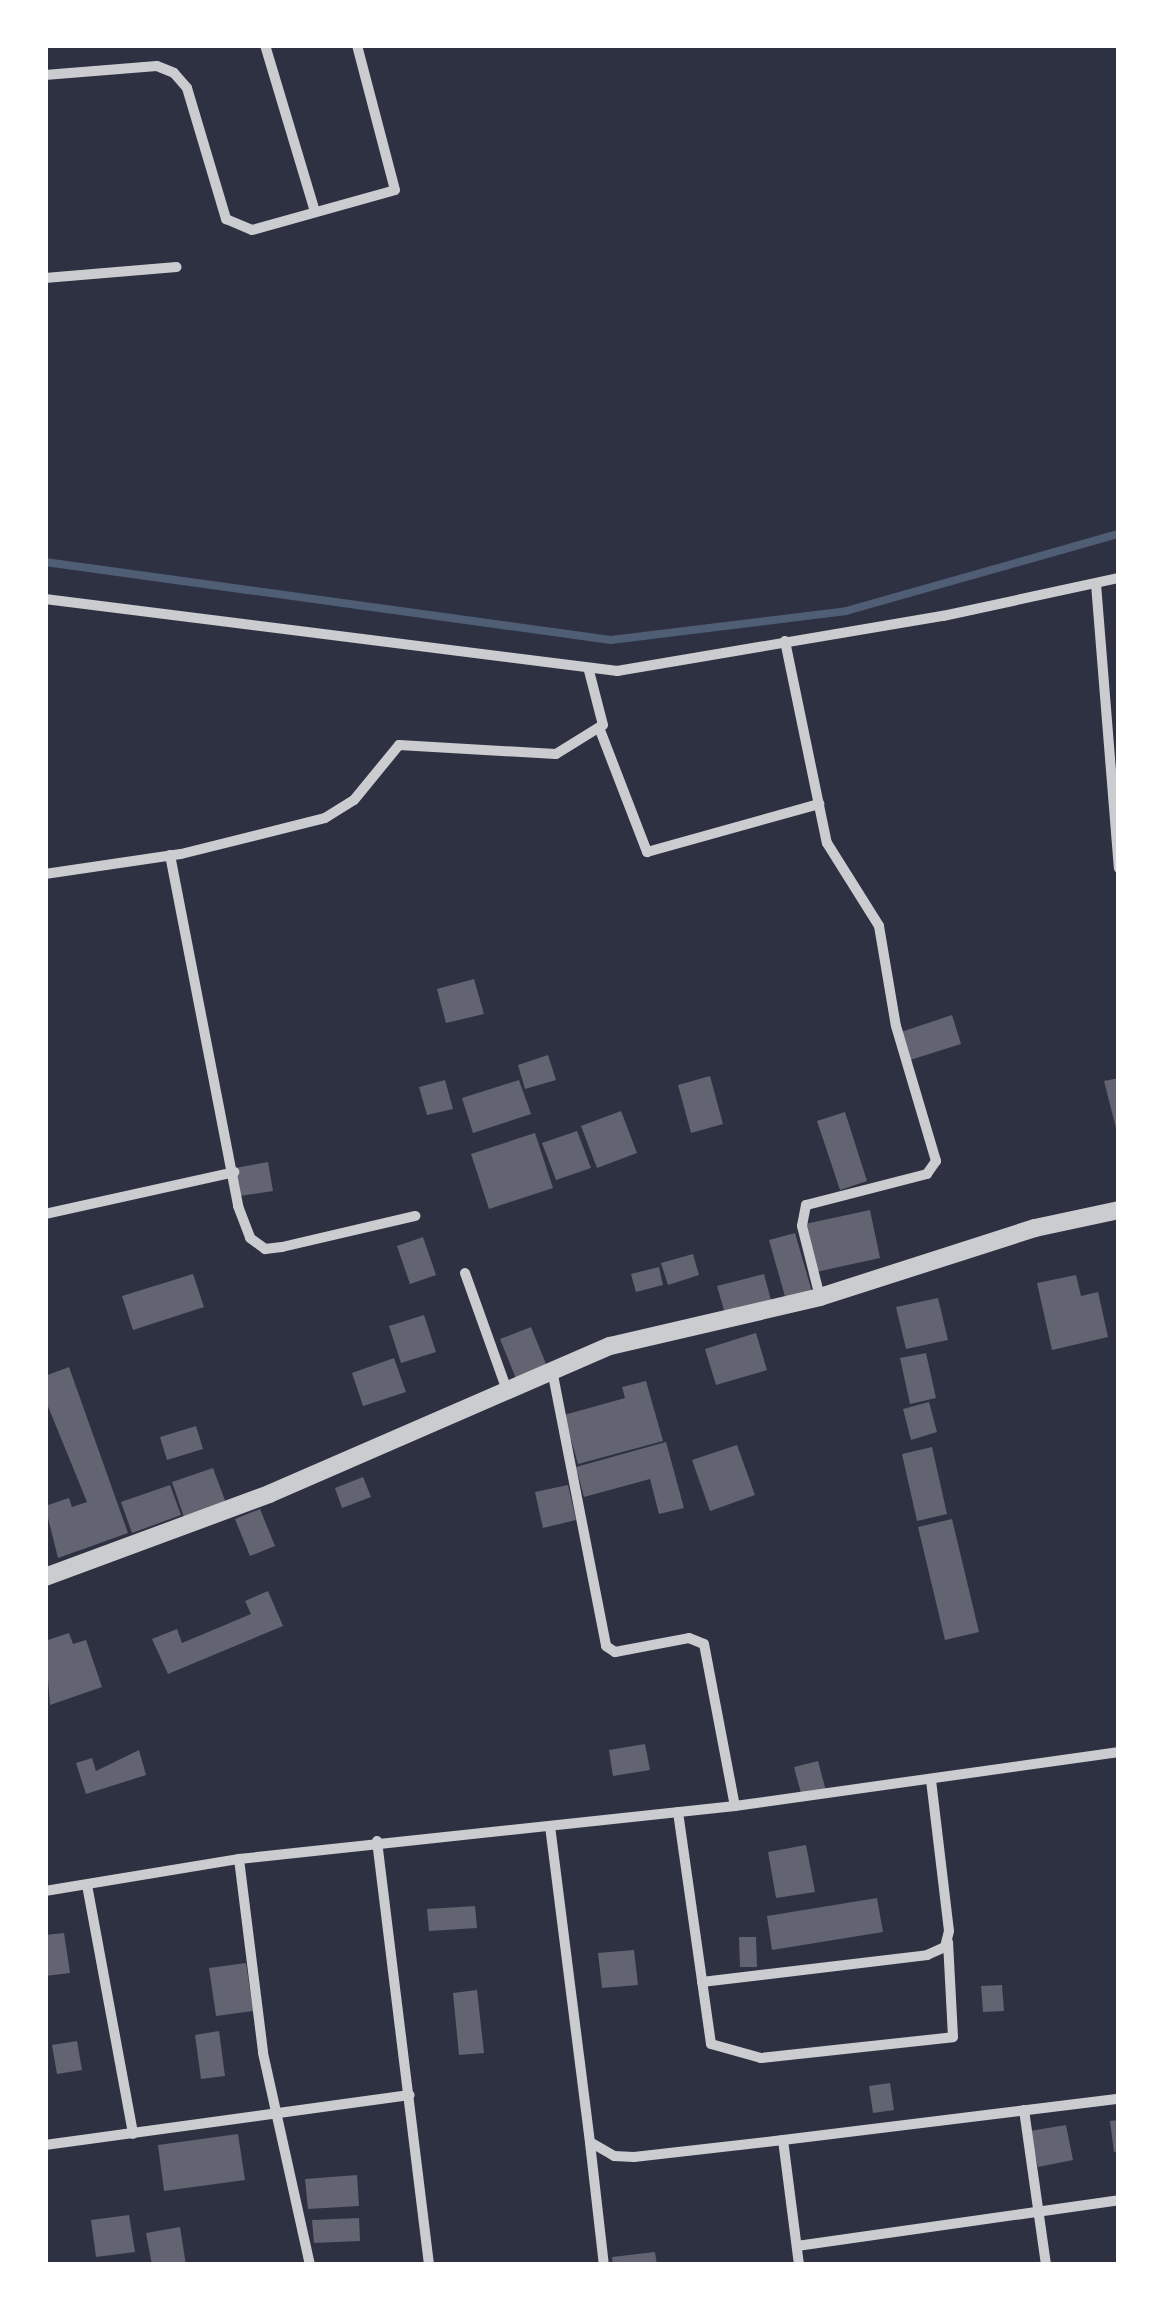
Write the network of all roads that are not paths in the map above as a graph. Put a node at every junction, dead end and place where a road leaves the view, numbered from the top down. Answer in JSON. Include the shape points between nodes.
{"nodes":[{"id":1,"x":265,"y":45,"type":"edge"},
{"id":2,"x":356,"y":45,"type":"edge"},
{"id":3,"x":45,"y":75,"type":"edge"},
{"id":4,"x":315,"y":212,"type":"junction"},
{"id":5,"x":177,"y":267,"type":"dead end"},
{"id":6,"x":45,"y":278,"type":"edge"},
{"id":7,"x":1119,"y":578,"type":"edge"},
{"id":8,"x":1096,"y":584,"type":"junction"},
{"id":9,"x":45,"y":599,"type":"edge"},
{"id":10,"x":784,"y":641,"type":"junction"},
{"id":11,"x":589,"y":671,"type":"junction"},
{"id":12,"x":600,"y":730,"type":"junction"},
{"id":13,"x":819,"y":804,"type":"junction"},
{"id":14,"x":170,"y":855,"type":"junction"},
{"id":15,"x":1119,"y":868,"type":"edge"},
{"id":16,"x":45,"y":874,"type":"edge"},
{"id":17,"x":234,"y":1172,"type":"junction"},
{"id":18,"x":1119,"y":1210,"type":"edge"},
{"id":19,"x":45,"y":1214,"type":"edge"},
{"id":20,"x":415,"y":1216,"type":"dead end"},
{"id":21,"x":465,"y":1273,"type":"dead end"},
{"id":22,"x":820,"y":1297,"type":"junction"},
{"id":23,"x":552,"y":1370,"type":"junction"},
{"id":24,"x":507,"y":1390,"type":"junction"},
{"id":25,"x":45,"y":1577,"type":"edge"},
{"id":26,"x":1119,"y":1752,"type":"edge"},
{"id":27,"x":931,"y":1781,"type":"junction"},
{"id":28,"x":735,"y":1806,"type":"junction"},
{"id":29,"x":678,"y":1812,"type":"junction"},
{"id":30,"x":550,"y":1826,"type":"junction"},
{"id":31,"x":378,"y":1841,"type":"junction"},
{"id":32,"x":239,"y":1859,"type":"junction"},
{"id":33,"x":88,"y":1885,"type":"junction"},
{"id":34,"x":45,"y":1891,"type":"edge"},
{"id":35,"x":948,"y":1942,"type":"junction"},
{"id":36,"x":702,"y":1982,"type":"junction"},
{"id":37,"x":410,"y":2094,"type":"junction"},
{"id":38,"x":1119,"y":2099,"type":"edge"},
{"id":39,"x":1024,"y":2110,"type":"junction"},
{"id":40,"x":274,"y":2112,"type":"junction"},
{"id":41,"x":133,"y":2134,"type":"junction"},
{"id":42,"x":783,"y":2140,"type":"junction"},
{"id":43,"x":590,"y":2142,"type":"junction"},
{"id":44,"x":45,"y":2145,"type":"edge"},
{"id":45,"x":1119,"y":2200,"type":"edge"},
{"id":46,"x":1036,"y":2212,"type":"junction"},
{"id":47,"x":797,"y":2246,"type":"junction"},
{"id":48,"x":310,"y":2265,"type":"edge"},
{"id":49,"x":429,"y":2265,"type":"edge"},
{"id":50,"x":604,"y":2265,"type":"edge"},
{"id":51,"x":799,"y":2265,"type":"edge"},
{"id":52,"x":1046,"y":2265,"type":"edge"}],
"edges":[{"from":1,"to":4,"type":"street"},
{"from":2,"to":4,"type":"street","via":[[397,184]]},
{"from":3,"to":4,"type":"street","via":[[168,70],[187,88],[232,225],[252,230]]},
{"from":5,"to":6,"type":"street"},
{"from":7,"to":8,"type":"street"},
{"from":8,"to":10,"type":"street"},
{"from":8,"to":15,"type":"street"},
{"from":9,"to":11,"type":"street"},
{"from":10,"to":11,"type":"street","via":[[664,666]]},
{"from":10,"to":13,"type":"street"},
{"from":11,"to":12,"type":"street","via":[[604,718]]},
{"from":12,"to":13,"type":"street","via":[[646,852]]},
{"from":12,"to":14,"type":"street","via":[[552,755],[399,745],[354,800],[325,818]]},
{"from":13,"to":22,"type":"street","via":[[833,859],[879,926],[896,1026],[936,1161],[927,1174],[806,1205],[802,1226]]},
{"from":14,"to":16,"type":"street"},
{"from":14,"to":17,"type":"street"},
{"from":17,"to":19,"type":"street"},
{"from":17,"to":20,"type":"street","via":[[250,1238],[264,1249]]},
{"from":18,"to":22,"type":"street","via":[[1035,1228]]},
{"from":21,"to":24,"type":"street"},
{"from":22,"to":23,"type":"street","via":[[637,1338]]},
{"from":23,"to":24,"type":"street"},
{"from":23,"to":28,"type":"street","via":[[606,1646],[615,1652],[690,1638],[704,1644]]},
{"from":24,"to":25,"type":"street","via":[[269,1494]]},
{"from":26,"to":27,"type":"street"},
{"from":27,"to":28,"type":"street"},
{"from":27,"to":35,"type":"street"},
{"from":28,"to":29,"type":"street"},
{"from":29,"to":30,"type":"street"},
{"from":29,"to":36,"type":"street"},
{"from":30,"to":31,"type":"street"},
{"from":30,"to":43,"type":"street"},
{"from":31,"to":32,"type":"street"},
{"from":31,"to":37,"type":"street"},
{"from":32,"to":33,"type":"street"},
{"from":32,"to":40,"type":"street"},
{"from":33,"to":34,"type":"street"},
{"from":33,"to":41,"type":"street"},
{"from":35,"to":36,"type":"street","via":[[927,1955]]},
{"from":35,"to":36,"type":"street","via":[[953,2037],[760,2058],[711,2044]]},
{"from":37,"to":40,"type":"street"},
{"from":37,"to":49,"type":"street"},
{"from":38,"to":39,"type":"street"},
{"from":39,"to":42,"type":"street"},
{"from":39,"to":46,"type":"street"},
{"from":40,"to":41,"type":"street"},
{"from":40,"to":48,"type":"street"},
{"from":41,"to":44,"type":"street"},
{"from":42,"to":43,"type":"street","via":[[634,2157],[614,2156]]},
{"from":42,"to":47,"type":"street"},
{"from":43,"to":50,"type":"street"},
{"from":45,"to":46,"type":"street"},
{"from":46,"to":47,"type":"street"},
{"from":46,"to":52,"type":"street"},
{"from":47,"to":51,"type":"street"}]}
